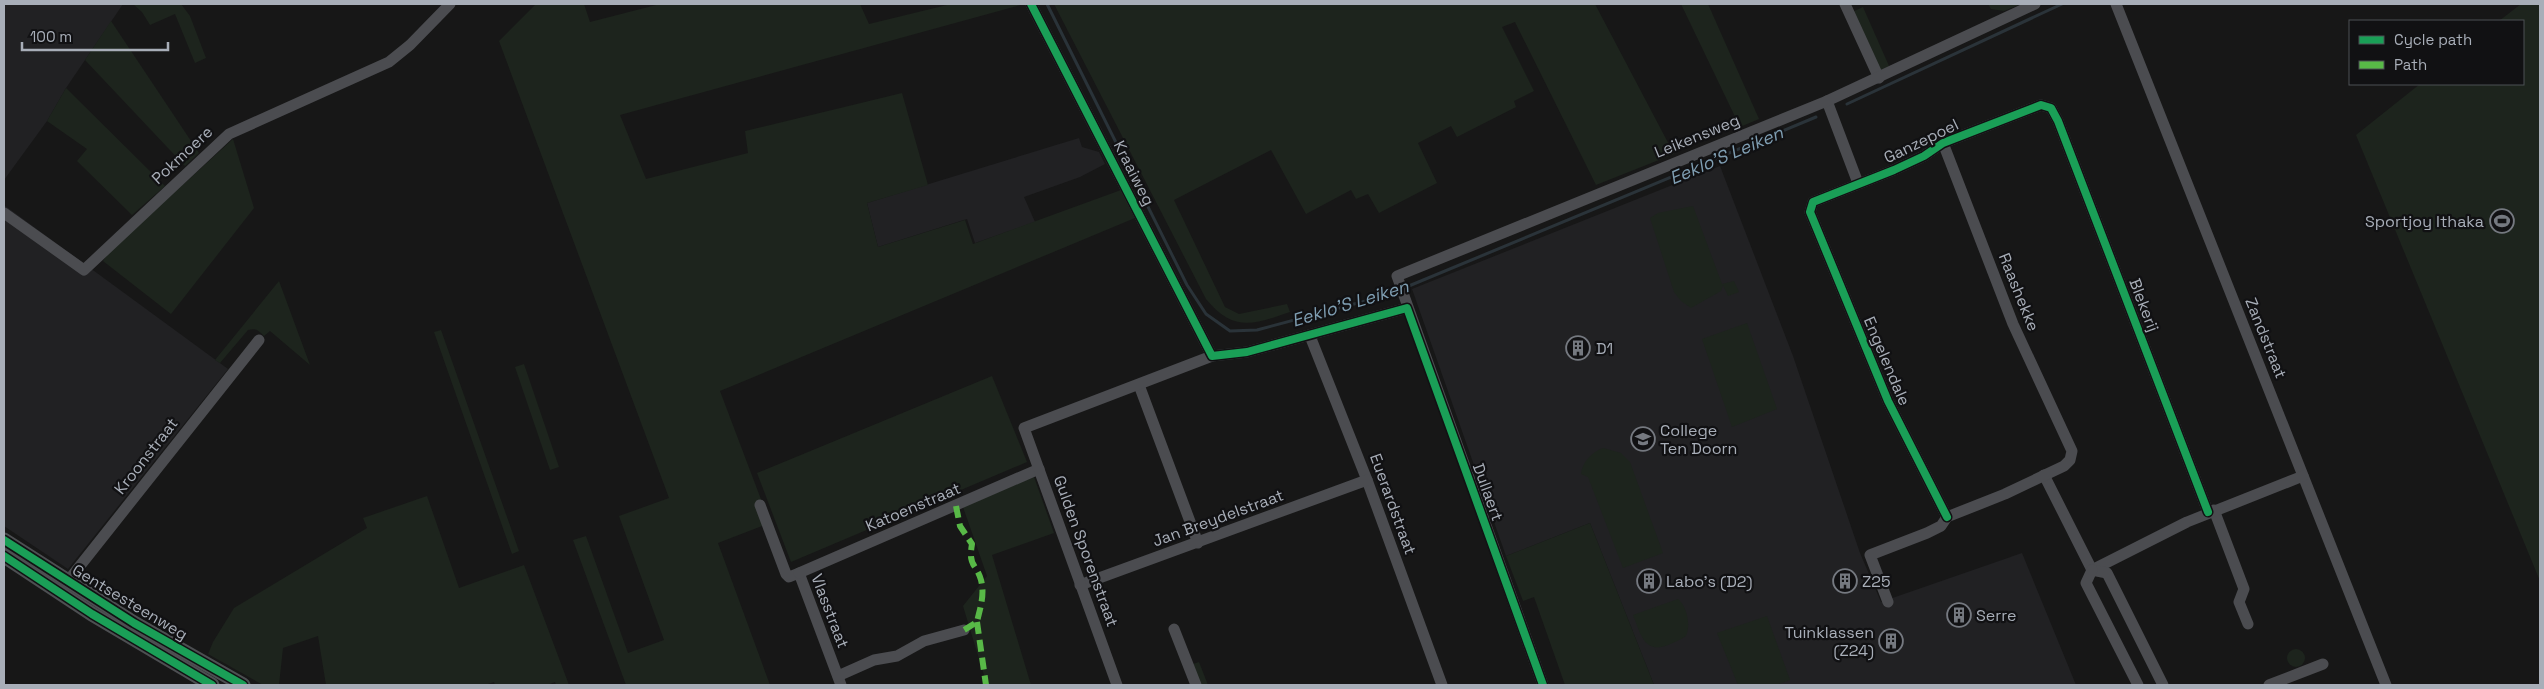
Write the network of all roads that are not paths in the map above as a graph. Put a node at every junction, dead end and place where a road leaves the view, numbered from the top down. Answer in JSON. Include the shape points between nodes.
{"nodes":[{"id":1,"x":450,"y":4,"type":"edge"},
{"id":2,"x":1031,"y":4,"type":"edge"},
{"id":3,"x":1845,"y":4,"type":"edge"},
{"id":4,"x":2035,"y":4,"type":"edge"},
{"id":5,"x":2116,"y":4,"type":"edge"},
{"id":6,"x":1879,"y":78,"type":"junction"},
{"id":7,"x":1827,"y":101,"type":"junction"},
{"id":8,"x":2051,"y":108,"type":"joint"},
{"id":9,"x":1943,"y":143,"type":"junction"},
{"id":10,"x":1858,"y":184,"type":"junction"},
{"id":11,"x":1810,"y":212,"type":"joint"},
{"id":12,"x":4,"y":213,"type":"edge"},
{"id":13,"x":1407,"y":308,"type":"junction"},
{"id":14,"x":1310,"y":336,"type":"junction"},
{"id":15,"x":259,"y":340,"type":"dead end"},
{"id":16,"x":1212,"y":356,"type":"junction"},
{"id":17,"x":1139,"y":385,"type":"junction"},
{"id":18,"x":1039,"y":469,"type":"junction"},
{"id":19,"x":2044,"y":475,"type":"junction"},
{"id":20,"x":2303,"y":476,"type":"junction"},
{"id":21,"x":1368,"y":480,"type":"junction"},
{"id":22,"x":760,"y":505,"type":"dead end"},
{"id":23,"x":2211,"y":511,"type":"junction"},
{"id":24,"x":1947,"y":518,"type":"junction"},
{"id":25,"x":4,"y":540,"type":"edge"},
{"id":26,"x":1198,"y":543,"type":"junction"},
{"id":27,"x":4,"y":556,"type":"edge"},
{"id":28,"x":2092,"y":570,"type":"junction"},
{"id":29,"x":799,"y":573,"type":"junction"},
{"id":30,"x":68,"y":580,"type":"junction"},
{"id":31,"x":1080,"y":585,"type":"junction"},
{"id":32,"x":59,"y":593,"type":"junction"},
{"id":33,"x":1888,"y":602,"type":"dead end"},
{"id":34,"x":2248,"y":624,"type":"dead end"},
{"id":35,"x":1174,"y":629,"type":"dead end"},
{"id":36,"x":964,"y":630,"type":"dead end"},
{"id":37,"x":198,"y":659,"type":"junction"},
{"id":38,"x":2323,"y":664,"type":"dead end"},
{"id":39,"x":839,"y":681,"type":"edge"},
{"id":40,"x":203,"y":683,"type":"edge"},
{"id":41,"x":2275,"y":684,"type":"edge"},
{"id":42,"x":243,"y":685,"type":"edge"},
{"id":43,"x":1116,"y":685,"type":"edge"},
{"id":44,"x":1196,"y":685,"type":"edge"},
{"id":45,"x":1442,"y":685,"type":"edge"},
{"id":46,"x":1543,"y":685,"type":"edge"},
{"id":47,"x":2138,"y":685,"type":"edge"},
{"id":48,"x":2163,"y":685,"type":"edge"},
{"id":49,"x":2386,"y":685,"type":"edge"}],
"edges":[{"from":1,"to":12,"type":"street","name":"Pokmoere","via":[[390,62],[229,134],[84,270]]},
{"from":2,"to":16,"type":"street","name":"Kraaiweg"},
{"from":3,"to":6,"type":"street"},
{"from":4,"to":6,"type":"street","name":"Leikensweg"},
{"from":5,"to":20,"type":"street","name":"Zandstraat"},
{"from":6,"to":7,"type":"street","name":"Leikensweg"},
{"from":7,"to":10,"type":"street"},
{"from":7,"to":13,"type":"street","name":"Leikensweg","via":[[1397,276]]},
{"from":8,"to":9,"type":"street","name":"Ganzepoel","via":[[2041,105]]},
{"from":8,"to":23,"type":"street","name":"Blekerij"},
{"from":9,"to":10,"type":"street","name":"Ganzepoel","via":[[1924,156]]},
{"from":9,"to":19,"type":"street","name":"Raashekke","via":[[2012,324],[2072,451],[2064,466]]},
{"from":10,"to":11,"type":"street","name":"Ganzepoel","via":[[1813,202]]},
{"from":11,"to":24,"type":"street","name":"Engelendale","via":[[1888,401]]},
{"from":13,"to":14,"type":"street"},
{"from":13,"to":46,"type":"street","name":"Dullaert"},
{"from":14,"to":16,"type":"street","via":[[1247,352]]},
{"from":14,"to":21,"type":"street","name":"Euerardstraat"},
{"from":15,"to":30,"type":"street","name":"Kroonstraat"},
{"from":16,"to":17,"type":"street"},
{"from":17,"to":18,"type":"street","name":"Gulden Sporenstraat","via":[[1024,428]]},
{"from":17,"to":26,"type":"street"},
{"from":18,"to":29,"type":"street","name":"Katoenstraat"},
{"from":18,"to":31,"type":"street","name":"Gulden Sporenstraat"},
{"from":19,"to":24,"type":"street"},
{"from":19,"to":28,"type":"street"},
{"from":20,"to":23,"type":"street"},
{"from":20,"to":49,"type":"street","name":"Zandstraat"},
{"from":21,"to":26,"type":"street","name":"Jan Breydelstraat"},
{"from":21,"to":45,"type":"street","name":"Euerardstraat"},
{"from":22,"to":29,"type":"street","name":"Vlasstraat","via":[[786,574],[789,577]]},
{"from":23,"to":28,"type":"street"},
{"from":23,"to":34,"type":"street","name":"Blekerij","via":[[2244,589],[2240,602]]},
{"from":24,"to":33,"type":"street","via":[[1940,526],[1870,555]]},
{"from":25,"to":30,"type":"main road","name":"Gentsesteenweg"},
{"from":26,"to":31,"type":"street","name":"Jan Breydelstraat"},
{"from":27,"to":32,"type":"main road","name":"Gentsesteenweg"},
{"from":28,"to":47,"type":"street","via":[[2086,583]]},
{"from":28,"to":48,"type":"street","via":[[2107,573]]},
{"from":29,"to":39,"type":"street","name":"Vlasstraat"},
{"from":30,"to":32,"type":"street","name":"Kroonstraat"},
{"from":30,"to":37,"type":"main road","name":"Gentsesteenweg"},
{"from":31,"to":43,"type":"street","name":"Gulden Sporenstraat"},
{"from":32,"to":40,"type":"main road","name":"Gentsesteenweg"},
{"from":35,"to":44,"type":"street"},
{"from":36,"to":39,"type":"street","via":[[924,642],[897,656],[874,660]]},
{"from":37,"to":40,"type":"street"},
{"from":37,"to":42,"type":"main road","name":"Gentsesteenweg"},
{"from":38,"to":41,"type":"street"}]}
